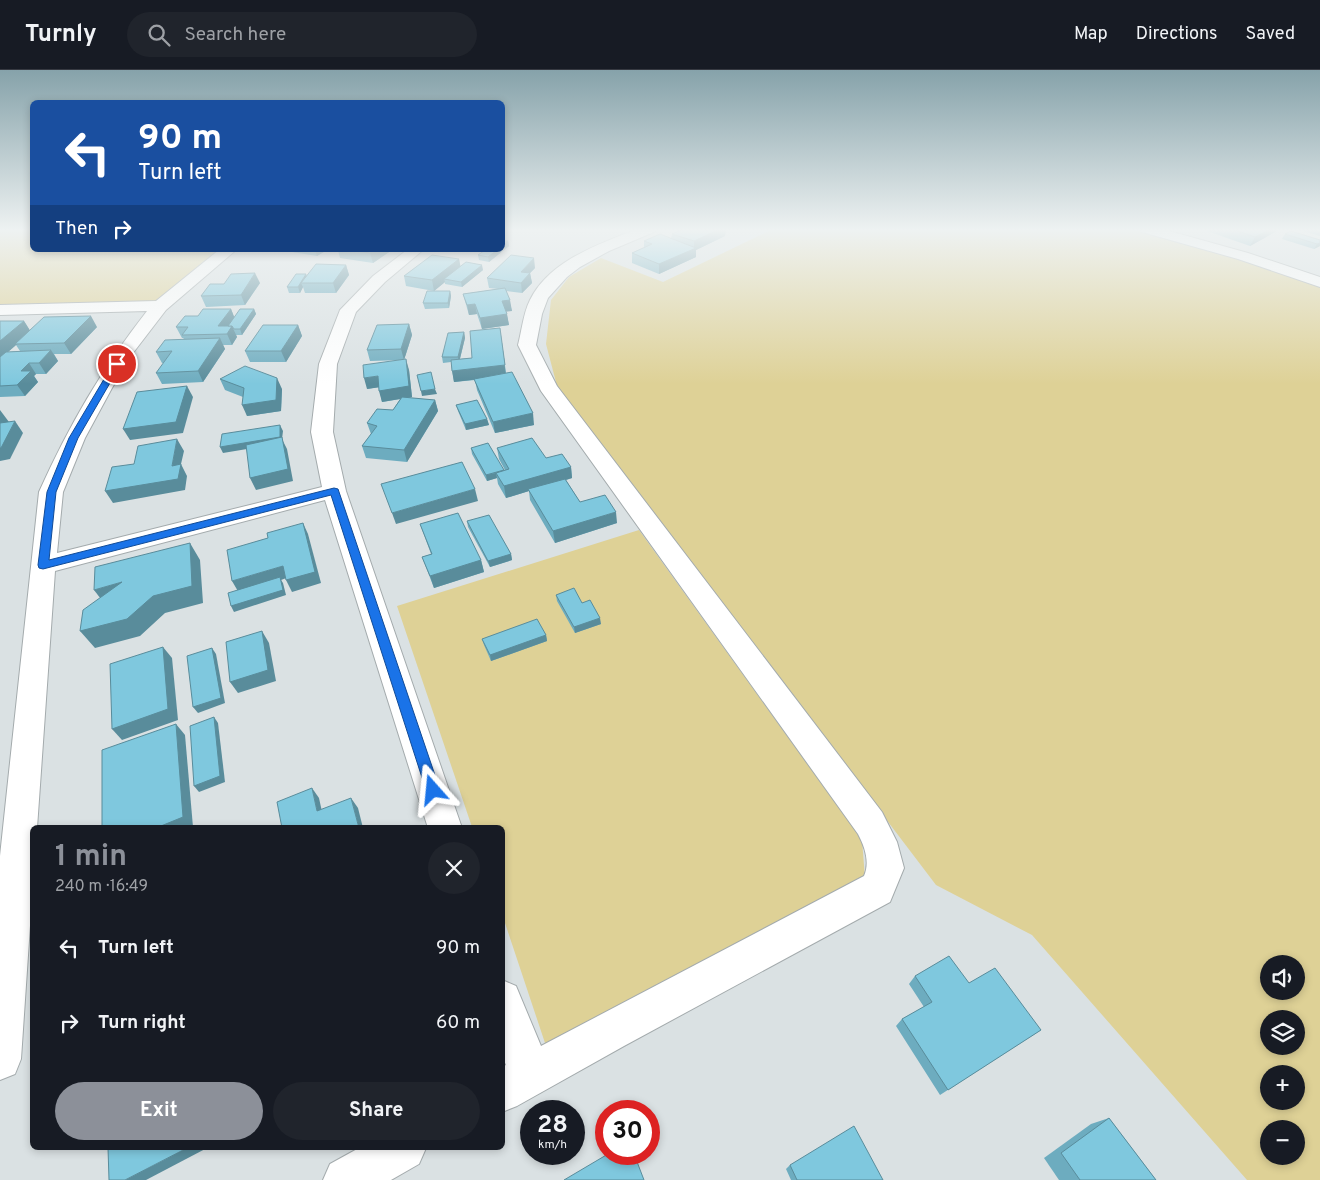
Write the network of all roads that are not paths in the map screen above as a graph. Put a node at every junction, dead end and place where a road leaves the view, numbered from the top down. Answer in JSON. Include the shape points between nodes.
{"nodes":[{"id":1,"x":190,"y":281,"type":"edge"},
{"id":2,"x":378,"y":281,"type":"edge"},
{"id":3,"x":553,"y":281,"type":"edge"},
{"id":4,"x":160,"y":306,"type":"junction"},
{"id":5,"x":0,"y":310,"type":"edge"},
{"id":6,"x":334,"y":491,"type":"junction"},
{"id":7,"x":43,"y":565,"type":"junction"},
{"id":8,"x":444,"y":825,"type":"edge"},
{"id":9,"x":5,"y":959,"type":"edge"},
{"id":10,"x":505,"y":1018,"type":"edge"},
{"id":11,"x":0,"y":1059,"type":"edge"},
{"id":12,"x":516,"y":1083,"type":"edge"},
{"id":13,"x":399,"y":1150,"type":"edge"},
{"id":14,"x":346,"y":1180,"type":"edge"}],
"edges":[{"from":1,"to":4,"type":"street"},
{"from":2,"to":6,"type":"street","via":[[348,310],[328,364],[322,432]]},
{"from":3,"to":12,"type":"street","via":[[539,298],[527,346],[553,394],[870,823],[880,842],[886,868],[877,889]]},
{"from":4,"to":5,"type":"street"},
{"from":4,"to":7,"type":"street","via":[[125,352],[74,438],[52,492]]},
{"from":6,"to":7,"type":"street"},
{"from":6,"to":8,"type":"street"},
{"from":7,"to":9,"type":"street"},
{"from":9,"to":11,"type":"street"},
{"from":10,"to":12,"type":"street"},
{"from":13,"to":14,"type":"street"}]}
